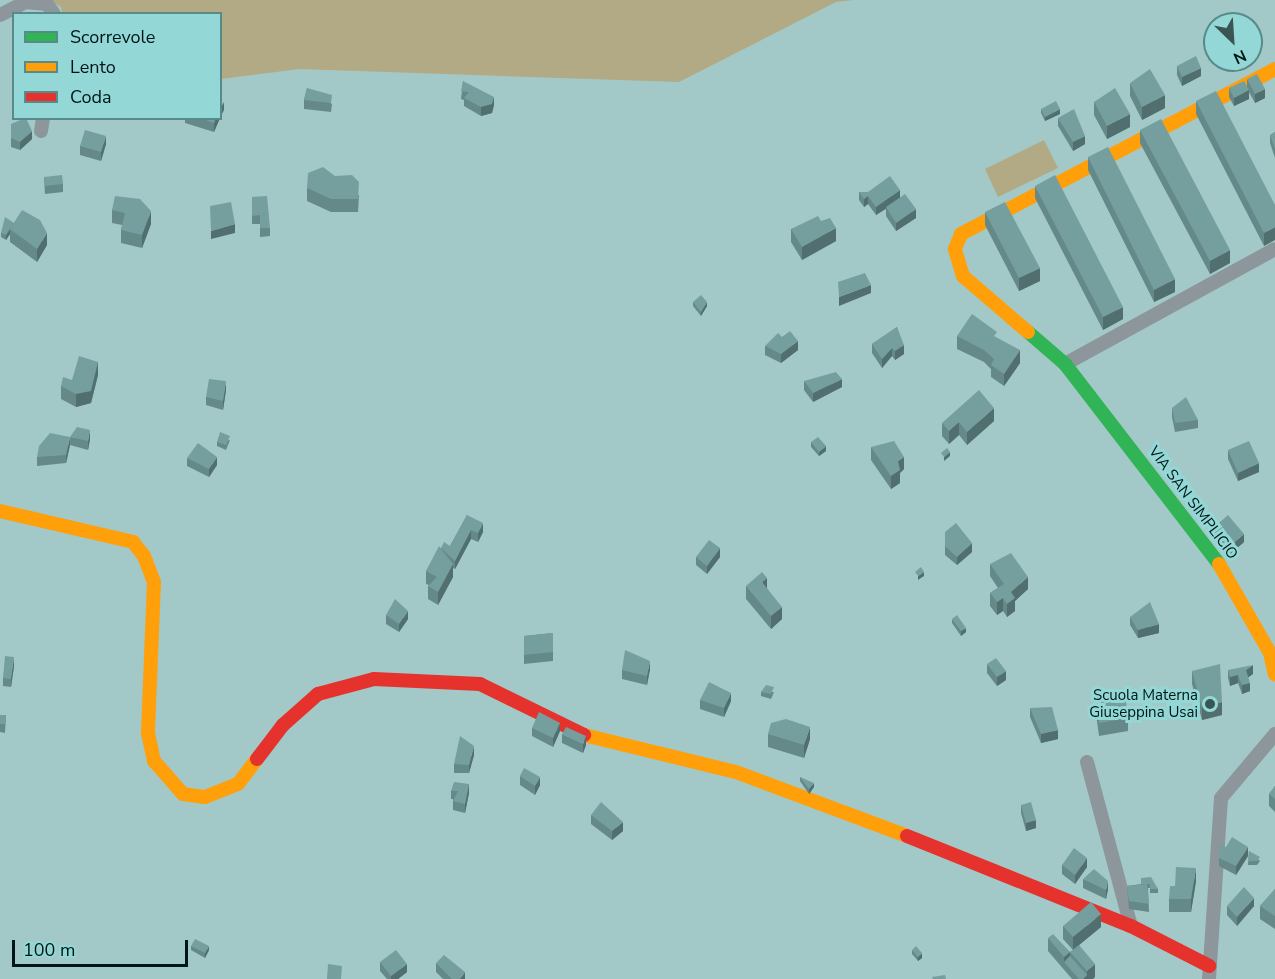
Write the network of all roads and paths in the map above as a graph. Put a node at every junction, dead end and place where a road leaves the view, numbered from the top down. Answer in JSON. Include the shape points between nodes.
{"nodes":[{"id":1,"x":53,"y":12,"type":"edge"},
{"id":2,"x":0,"y":15,"type":"edge"},
{"id":3,"x":1275,"y":69,"type":"edge"},
{"id":4,"x":1275,"y":249,"type":"edge"},
{"id":5,"x":1065,"y":364,"type":"junction"},
{"id":6,"x":0,"y":511,"type":"edge"},
{"id":7,"x":1275,"y":674,"type":"edge"},
{"id":8,"x":1275,"y":734,"type":"edge"},
{"id":9,"x":1087,"y":762,"type":"dead end"},
{"id":10,"x":1131,"y":926,"type":"junction"},
{"id":11,"x":1209,"y":972,"type":"edge"}],
"edges":[{"from":1,"to":2,"type":"street","via":[[47,4],[25,2]]},
{"from":3,"to":5,"type":"street","name":"VIA SAN SIMPLICIO","via":[[961,234],[956,261],[963,276]]},
{"from":4,"to":5,"type":"street"},
{"from":5,"to":7,"type":"street","name":"VIA SAN SIMPLICIO","via":[[1221,566],[1270,653]]},
{"from":6,"to":10,"type":"street","via":[[133,542],[144,556],[154,582],[148,733],[154,761],[183,794],[205,797],[238,784],[283,725],[318,694],[374,679],[454,679],[480,684],[591,739],[736,772]]},
{"from":8,"to":11,"type":"street","via":[[1221,798]]},
{"from":9,"to":10,"type":"street"},
{"from":10,"to":11,"type":"street"}]}
